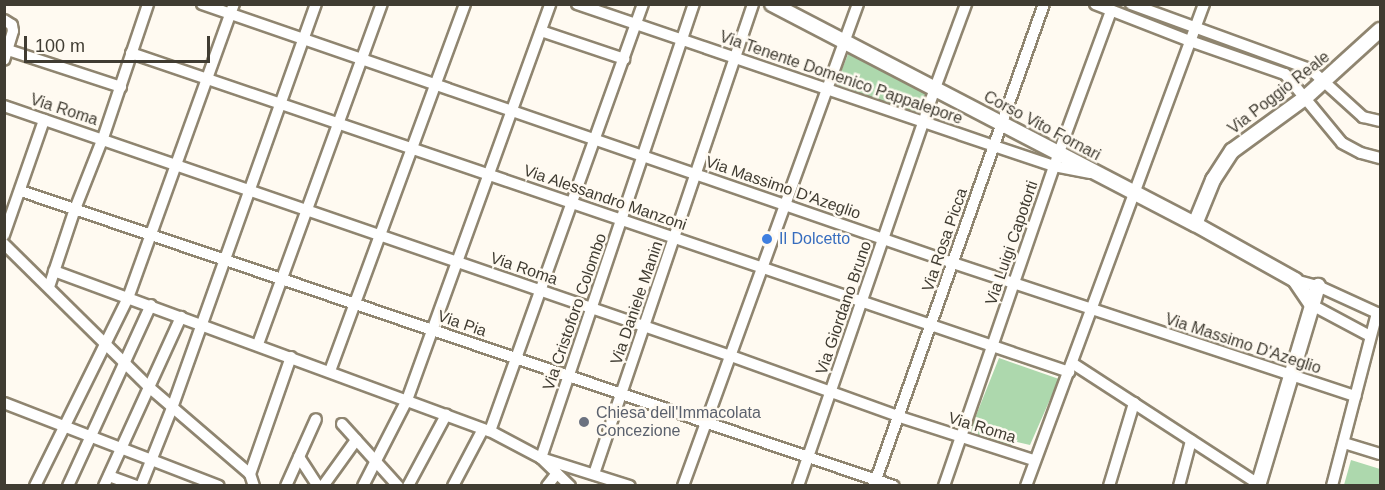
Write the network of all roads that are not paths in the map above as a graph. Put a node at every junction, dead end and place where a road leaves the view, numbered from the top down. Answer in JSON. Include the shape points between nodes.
{"nodes":[{"id":1,"x":148,"y":4,"type":"edge"},
{"id":2,"x":202,"y":4,"type":"edge"},
{"id":3,"x":316,"y":4,"type":"edge"},
{"id":4,"x":382,"y":4,"type":"edge"},
{"id":5,"x":465,"y":4,"type":"edge"},
{"id":6,"x":550,"y":4,"type":"edge"},
{"id":7,"x":577,"y":4,"type":"edge"},
{"id":8,"x":643,"y":4,"type":"edge"},
{"id":9,"x":694,"y":4,"type":"edge"},
{"id":10,"x":753,"y":4,"type":"edge"},
{"id":11,"x":772,"y":4,"type":"edge"},
{"id":12,"x":858,"y":4,"type":"edge"},
{"id":13,"x":966,"y":4,"type":"edge"},
{"id":14,"x":1044,"y":4,"type":"edge"},
{"id":15,"x":1095,"y":4,"type":"edge"},
{"id":16,"x":1131,"y":4,"type":"edge"},
{"id":17,"x":1204,"y":4,"type":"edge"},
{"id":18,"x":232,"y":9,"type":"edge"},
{"id":19,"x":1111,"y":11,"type":"junction"},
{"id":20,"x":4,"y":20,"type":"edge"},
{"id":21,"x":636,"y":25,"type":"junction"},
{"id":22,"x":1196,"y":28,"type":"junction"},
{"id":23,"x":1380,"y":30,"type":"edge"},
{"id":24,"x":541,"y":31,"type":"junction"},
{"id":25,"x":682,"y":39,"type":"junction"},
{"id":26,"x":304,"y":40,"type":"junction"},
{"id":27,"x":845,"y":42,"type":"junction"},
{"id":28,"x":1190,"y":42,"type":"junction"},
{"id":29,"x":131,"y":53,"type":"junction"},
{"id":30,"x":6,"y":55,"type":"edge"},
{"id":31,"x":735,"y":58,"type":"junction"},
{"id":32,"x":624,"y":59,"type":"junction"},
{"id":33,"x":364,"y":60,"type":"junction"},
{"id":34,"x":207,"y":79,"type":"junction"},
{"id":35,"x":1325,"y":80,"type":"junction"},
{"id":36,"x":437,"y":85,"type":"junction"},
{"id":37,"x":121,"y":87,"type":"junction"},
{"id":38,"x":935,"y":88,"type":"junction"},
{"id":39,"x":827,"y":90,"type":"junction"},
{"id":40,"x":1306,"y":97,"type":"junction"},
{"id":41,"x":281,"y":104,"type":"junction"},
{"id":42,"x":4,"y":106,"type":"edge"},
{"id":43,"x":512,"y":111,"type":"junction"},
{"id":44,"x":44,"y":120,"type":"junction"},
{"id":45,"x":1380,"y":121,"type":"edge"},
{"id":46,"x":923,"y":123,"type":"junction"},
{"id":47,"x":1002,"y":123,"type":"junction"},
{"id":48,"x":340,"y":124,"type":"junction"},
{"id":49,"x":103,"y":138,"type":"junction"},
{"id":50,"x":595,"y":140,"type":"junction"},
{"id":51,"x":994,"y":147,"type":"junction"},
{"id":52,"x":413,"y":149,"type":"junction"},
{"id":53,"x":643,"y":156,"type":"junction"},
{"id":54,"x":1380,"y":158,"type":"edge"},
{"id":55,"x":1056,"y":161,"type":"junction"},
{"id":56,"x":176,"y":166,"type":"junction"},
{"id":57,"x":697,"y":174,"type":"junction"},
{"id":58,"x":488,"y":175,"type":"junction"},
{"id":59,"x":21,"y":191,"type":"junction"},
{"id":60,"x":249,"y":191,"type":"junction"},
{"id":61,"x":1135,"y":195,"type":"junction"},
{"id":62,"x":571,"y":203,"type":"junction"},
{"id":63,"x":786,"y":205,"type":"junction"},
{"id":64,"x":75,"y":209,"type":"junction"},
{"id":65,"x":308,"y":212,"type":"junction"},
{"id":66,"x":621,"y":220,"type":"junction"},
{"id":67,"x":1195,"y":224,"type":"junction"},
{"id":68,"x":4,"y":235,"type":"edge"},
{"id":69,"x":151,"y":235,"type":"junction"},
{"id":70,"x":381,"y":236,"type":"junction"},
{"id":71,"x":675,"y":238,"type":"junction"},
{"id":72,"x":884,"y":238,"type":"junction"},
{"id":73,"x":4,"y":244,"type":"edge"},
{"id":74,"x":224,"y":258,"type":"junction"},
{"id":75,"x":458,"y":262,"type":"junction"},
{"id":76,"x":953,"y":263,"type":"junction"},
{"id":77,"x":763,"y":266,"type":"junction"},
{"id":78,"x":54,"y":271,"type":"junction"},
{"id":79,"x":280,"y":277,"type":"junction"},
{"id":80,"x":1295,"y":280,"type":"junction"},
{"id":81,"x":1014,"y":281,"type":"junction"},
{"id":82,"x":1318,"y":286,"type":"junction"},
{"id":83,"x":49,"y":287,"type":"junction"},
{"id":84,"x":539,"y":291,"type":"junction"},
{"id":85,"x":128,"y":298,"type":"junction"},
{"id":86,"x":862,"y":302,"type":"junction"},
{"id":87,"x":356,"y":304,"type":"junction"},
{"id":88,"x":151,"y":305,"type":"junction"},
{"id":89,"x":1312,"y":305,"type":"junction"},
{"id":90,"x":592,"y":309,"type":"junction"},
{"id":91,"x":1093,"y":310,"type":"junction"},
{"id":92,"x":181,"y":317,"type":"junction"},
{"id":93,"x":201,"y":324,"type":"junction"},
{"id":94,"x":931,"y":326,"type":"junction"},
{"id":95,"x":432,"y":329,"type":"junction"},
{"id":96,"x":645,"y":329,"type":"junction"},
{"id":97,"x":1370,"y":336,"type":"junction"},
{"id":98,"x":107,"y":344,"type":"junction"},
{"id":99,"x":258,"y":344,"type":"junction"},
{"id":100,"x":992,"y":345,"type":"junction"},
{"id":101,"x":731,"y":356,"type":"junction"},
{"id":102,"x":291,"y":357,"type":"junction"},
{"id":103,"x":516,"y":358,"type":"junction"},
{"id":104,"x":125,"y":361,"type":"junction"},
{"id":105,"x":1070,"y":368,"type":"junction"},
{"id":106,"x":330,"y":371,"type":"junction"},
{"id":107,"x":569,"y":376,"type":"junction"},
{"id":108,"x":1289,"y":376,"type":"junction"},
{"id":109,"x":150,"y":388,"type":"junction"},
{"id":110,"x":831,"y":393,"type":"junction"},
{"id":111,"x":621,"y":394,"type":"junction"},
{"id":112,"x":1356,"y":396,"type":"junction"},
{"id":113,"x":407,"y":400,"type":"junction"},
{"id":114,"x":4,"y":403,"type":"edge"},
{"id":115,"x":1134,"y":403,"type":"junction"},
{"id":116,"x":172,"y":408,"type":"junction"},
{"id":117,"x":446,"y":415,"type":"junction"},
{"id":118,"x":900,"y":417,"type":"junction"},
{"id":119,"x":316,"y":419,"type":"dead end"},
{"id":120,"x":706,"y":422,"type":"junction"},
{"id":121,"x":342,"y":424,"type":"dead end"},
{"id":122,"x":65,"y":426,"type":"junction"},
{"id":123,"x":487,"y":430,"type":"junction"},
{"id":124,"x":90,"y":436,"type":"junction"},
{"id":125,"x":960,"y":438,"type":"junction"},
{"id":126,"x":356,"y":440,"type":"junction"},
{"id":127,"x":1191,"y":441,"type":"junction"},
{"id":128,"x":1344,"y":443,"type":"junction"},
{"id":129,"x":122,"y":449,"type":"junction"},
{"id":130,"x":1380,"y":454,"type":"edge"},
{"id":131,"x":299,"y":457,"type":"junction"},
{"id":132,"x":807,"y":457,"type":"junction"},
{"id":133,"x":541,"y":458,"type":"junction"},
{"id":134,"x":150,"y":460,"type":"junction"},
{"id":135,"x":1033,"y":460,"type":"junction"},
{"id":136,"x":375,"y":461,"type":"junction"},
{"id":137,"x":557,"y":473,"type":"junction"},
{"id":138,"x":250,"y":474,"type":"junction"},
{"id":139,"x":594,"y":474,"type":"junction"},
{"id":140,"x":107,"y":481,"type":"edge"},
{"id":141,"x":875,"y":482,"type":"edge"},
{"id":142,"x":1258,"y":485,"type":"edge"},
{"id":143,"x":35,"y":486,"type":"edge"},
{"id":144,"x":68,"y":486,"type":"edge"},
{"id":145,"x":136,"y":486,"type":"edge"},
{"id":146,"x":141,"y":486,"type":"edge"},
{"id":147,"x":219,"y":486,"type":"edge"},
{"id":148,"x":254,"y":486,"type":"edge"},
{"id":149,"x":286,"y":486,"type":"edge"},
{"id":150,"x":318,"y":486,"type":"edge"},
{"id":151,"x":323,"y":486,"type":"edge"},
{"id":152,"x":363,"y":486,"type":"edge"},
{"id":153,"x":398,"y":486,"type":"edge"},
{"id":154,"x":408,"y":486,"type":"edge"},
{"id":155,"x":453,"y":486,"type":"edge"},
{"id":156,"x":547,"y":486,"type":"edge"},
{"id":157,"x":570,"y":486,"type":"edge"},
{"id":158,"x":630,"y":486,"type":"edge"},
{"id":159,"x":683,"y":486,"type":"edge"},
{"id":160,"x":798,"y":486,"type":"edge"},
{"id":161,"x":894,"y":486,"type":"edge"},
{"id":162,"x":944,"y":486,"type":"edge"},
{"id":163,"x":1026,"y":486,"type":"edge"},
{"id":164,"x":1109,"y":486,"type":"edge"},
{"id":165,"x":1179,"y":486,"type":"edge"},
{"id":166,"x":1332,"y":486,"type":"edge"}],
"edges":[{"from":1,"to":29,"type":"street"},
{"from":2,"to":18,"type":"street","name":"Via Massimo D'Azeglio"},
{"from":3,"to":26,"type":"street"},
{"from":4,"to":33,"type":"street"},
{"from":5,"to":36,"type":"street"},
{"from":6,"to":24,"type":"street"},
{"from":7,"to":21,"type":"street","name":"Via Tenente Domenico Pappalepore"},
{"from":8,"to":21,"type":"street"},
{"from":9,"to":25,"type":"street","name":"Via Cristoforo Colombo"},
{"from":10,"to":31,"type":"street","name":"Via Daniele Manin"},
{"from":11,"to":27,"type":"street","name":"Corso Vito Fornari"},
{"from":12,"to":27,"type":"street"},
{"from":13,"to":38,"type":"street","name":"Via Giordano Bruno"},
{"from":14,"to":47,"type":"street","name":"Via Rosa Picca"},
{"from":15,"to":19,"type":"street"},
{"from":16,"to":22,"type":"street"},
{"from":17,"to":22,"type":"street"},
{"from":18,"to":26,"type":"street","name":"Via Massimo D'Azeglio"},
{"from":18,"to":34,"type":"street"},
{"from":19,"to":28,"type":"street"},
{"from":19,"to":55,"type":"street","name":"Via Luigi Capotorti"},
{"from":20,"to":30,"type":"street","via":[[12,25],[13,31]]},
{"from":21,"to":25,"type":"street","name":"Via Tenente Domenico Pappalepore"},
{"from":21,"to":32,"type":"street"},
{"from":22,"to":28,"type":"street"},
{"from":22,"to":35,"type":"street","via":[[1310,69]]},
{"from":23,"to":35,"type":"street","name":"Via Poggio Reale"},
{"from":24,"to":32,"type":"street"},
{"from":24,"to":43,"type":"street"},
{"from":25,"to":31,"type":"street","name":"Via Tenente Domenico Pappalepore"},
{"from":25,"to":53,"type":"street","name":"Via Cristoforo Colombo"},
{"from":26,"to":33,"type":"street","name":"Via Massimo D'Azeglio"},
{"from":26,"to":41,"type":"street"},
{"from":27,"to":38,"type":"street","name":"Corso Vito Fornari"},
{"from":27,"to":39,"type":"street"},
{"from":28,"to":40,"type":"street","via":[[1285,74]]},
{"from":28,"to":61,"type":"street"},
{"from":29,"to":34,"type":"street","name":"Via Alessandro Manzoni"},
{"from":29,"to":37,"type":"street"},
{"from":30,"to":37,"type":"street"},
{"from":31,"to":39,"type":"street","name":"Via Tenente Domenico Pappalepore"},
{"from":31,"to":57,"type":"street","name":"Via Daniele Manin"},
{"from":32,"to":50,"type":"street"},
{"from":33,"to":36,"type":"street","name":"Via Massimo D'Azeglio"},
{"from":33,"to":48,"type":"street"},
{"from":34,"to":41,"type":"street","name":"Via Alessandro Manzoni"},
{"from":34,"to":56,"type":"street"},
{"from":35,"to":40,"type":"street","name":"Via Poggio Reale"},
{"from":35,"to":45,"type":"street","via":[[1363,117]]},
{"from":36,"to":43,"type":"street","name":"Via Massimo D'Azeglio"},
{"from":36,"to":52,"type":"street"},
{"from":37,"to":49,"type":"street"},
{"from":38,"to":46,"type":"street","name":"Via Giordano Bruno"},
{"from":38,"to":47,"type":"street","name":"Corso Vito Fornari"},
{"from":39,"to":46,"type":"street","name":"Via Tenente Domenico Pappalepore"},
{"from":39,"to":63,"type":"street"},
{"from":40,"to":54,"type":"street","via":[[1341,143]]},
{"from":40,"to":67,"type":"street","name":"Via Poggio Reale","via":[[1232,152],[1213,180]]},
{"from":41,"to":48,"type":"street","name":"Via Alessandro Manzoni"},
{"from":41,"to":60,"type":"street"},
{"from":42,"to":44,"type":"street","name":"Via Roma"},
{"from":43,"to":50,"type":"street","name":"Via Massimo D'Azeglio"},
{"from":43,"to":58,"type":"street"},
{"from":44,"to":49,"type":"street","name":"Via Roma"},
{"from":44,"to":59,"type":"street"},
{"from":46,"to":51,"type":"street","name":"Via Tenente Domenico Pappalepore"},
{"from":46,"to":72,"type":"street","name":"Via Giordano Bruno"},
{"from":47,"to":51,"type":"street","name":"Via Rosa Picca"},
{"from":47,"to":55,"type":"street","name":"Corso Vito Fornari"},
{"from":48,"to":52,"type":"street","name":"Via Alessandro Manzoni"},
{"from":48,"to":65,"type":"street"},
{"from":49,"to":56,"type":"street","name":"Via Roma"},
{"from":49,"to":64,"type":"street"},
{"from":50,"to":53,"type":"street","name":"Via Massimo D'Azeglio"},
{"from":50,"to":62,"type":"street"},
{"from":51,"to":55,"type":"street","name":"Via Tenente Domenico Pappalepore"},
{"from":51,"to":76,"type":"street","name":"Via Rosa Picca"},
{"from":52,"to":58,"type":"street","name":"Via Alessandro Manzoni"},
{"from":52,"to":70,"type":"street"},
{"from":53,"to":57,"type":"street","name":"Via Massimo D'Azeglio"},
{"from":53,"to":66,"type":"street","name":"Via Cristoforo Colombo"},
{"from":55,"to":61,"type":"street","name":"Corso Vito Fornari","via":[[1096,174]]},
{"from":55,"to":81,"type":"street","name":"Via Luigi Capotorti"},
{"from":56,"to":60,"type":"street","name":"Via Roma"},
{"from":56,"to":69,"type":"street"},
{"from":57,"to":63,"type":"street","name":"Via Massimo D'Azeglio"},
{"from":57,"to":71,"type":"street","name":"Via Daniele Manin"},
{"from":58,"to":62,"type":"street","name":"Via Alessandro Manzoni"},
{"from":58,"to":75,"type":"street"},
{"from":59,"to":64,"type":"street","name":"Via Pia"},
{"from":59,"to":68,"type":"street"},
{"from":60,"to":65,"type":"street","name":"Via Roma"},
{"from":60,"to":74,"type":"street"},
{"from":61,"to":67,"type":"street","name":"Corso Vito Fornari"},
{"from":61,"to":91,"type":"street"},
{"from":62,"to":66,"type":"street","name":"Via Alessandro Manzoni"},
{"from":62,"to":84,"type":"street"},
{"from":63,"to":72,"type":"street","name":"Via Massimo D'Azeglio"},
{"from":63,"to":77,"type":"street"},
{"from":64,"to":69,"type":"street","name":"Via Pia"},
{"from":64,"to":78,"type":"street"},
{"from":65,"to":70,"type":"street","name":"Via Roma"},
{"from":65,"to":79,"type":"street"},
{"from":66,"to":71,"type":"street","name":"Via Alessandro Manzoni"},
{"from":66,"to":90,"type":"street","name":"Via Cristoforo Colombo"},
{"from":67,"to":80,"type":"street","name":"Corso Vito Fornari"},
{"from":69,"to":74,"type":"street","name":"Via Pia"},
{"from":69,"to":85,"type":"street"},
{"from":70,"to":75,"type":"street","name":"Via Roma"},
{"from":70,"to":87,"type":"street"},
{"from":71,"to":77,"type":"street","name":"Via Alessandro Manzoni"},
{"from":71,"to":96,"type":"street","name":"Via Daniele Manin"},
{"from":72,"to":76,"type":"street","name":"Via Massimo D'Azeglio"},
{"from":72,"to":86,"type":"street","name":"Via Giordano Bruno"},
{"from":73,"to":83,"type":"street"},
{"from":74,"to":79,"type":"street","name":"Via Pia"},
{"from":74,"to":93,"type":"street"},
{"from":75,"to":84,"type":"street","name":"Via Roma"},
{"from":75,"to":95,"type":"street"},
{"from":76,"to":81,"type":"street","name":"Via Massimo D'Azeglio"},
{"from":76,"to":94,"type":"street","name":"Via Rosa Picca"},
{"from":77,"to":86,"type":"street","name":"Via Alessandro Manzoni"},
{"from":77,"to":101,"type":"street"},
{"from":78,"to":83,"type":"street"},
{"from":78,"to":85,"type":"street"},
{"from":79,"to":87,"type":"street","name":"Via Pia"},
{"from":79,"to":99,"type":"street"},
{"from":80,"to":82,"type":"street","name":"Corso Vito Fornari"},
{"from":80,"to":89,"type":"street","name":"Corso Vito Fornari"},
{"from":81,"to":91,"type":"street","name":"Via Massimo D'Azeglio"},
{"from":81,"to":100,"type":"street","name":"Via Luigi Capotorti"},
{"from":82,"to":89,"type":"street"},
{"from":82,"to":97,"type":"street","name":"Corso Vito Fornari","via":[[1377,313]]},
{"from":83,"to":98,"type":"street"},
{"from":84,"to":90,"type":"street","name":"Via Roma"},
{"from":84,"to":103,"type":"street"},
{"from":85,"to":88,"type":"street"},
{"from":85,"to":98,"type":"street"},
{"from":86,"to":94,"type":"street","name":"Via Alessandro Manzoni"},
{"from":86,"to":110,"type":"street","name":"Via Giordano Bruno"},
{"from":87,"to":95,"type":"street","name":"Via Pia"},
{"from":87,"to":106,"type":"street"},
{"from":88,"to":92,"type":"street"},
{"from":88,"to":104,"type":"street"},
{"from":89,"to":97,"type":"street","name":"Corso Vito Fornari"},
{"from":89,"to":108,"type":"street"},
{"from":90,"to":96,"type":"street","name":"Via Roma"},
{"from":90,"to":107,"type":"street","name":"Via Cristoforo Colombo"},
{"from":91,"to":105,"type":"street"},
{"from":91,"to":108,"type":"street","name":"Via Massimo D'Azeglio"},
{"from":92,"to":93,"type":"street"},
{"from":92,"to":109,"type":"street"},
{"from":93,"to":99,"type":"street"},
{"from":93,"to":116,"type":"street"},
{"from":94,"to":100,"type":"street","name":"Via Alessandro Manzoni"},
{"from":94,"to":118,"type":"street","name":"Via Rosa Picca"},
{"from":95,"to":103,"type":"street","name":"Via Pia"},
{"from":95,"to":113,"type":"street"},
{"from":96,"to":101,"type":"street","name":"Via Roma"},
{"from":96,"to":111,"type":"street","name":"Via Daniele Manin"},
{"from":97,"to":112,"type":"street"},
{"from":98,"to":104,"type":"street"},
{"from":98,"to":122,"type":"street"},
{"from":99,"to":102,"type":"street"},
{"from":100,"to":105,"type":"street","name":"Via Alessandro Manzoni"},
{"from":100,"to":125,"type":"street","name":"Via Luigi Capotorti"},
{"from":101,"to":110,"type":"street","name":"Via Roma"},
{"from":101,"to":120,"type":"street"},
{"from":102,"to":106,"type":"street"},
{"from":102,"to":138,"type":"street"},
{"from":103,"to":107,"type":"street","name":"Via Pia"},
{"from":103,"to":123,"type":"street"},
{"from":104,"to":109,"type":"street"},
{"from":104,"to":124,"type":"street"},
{"from":105,"to":115,"type":"street","name":"Via Alessandro Manzoni"},
{"from":105,"to":135,"type":"street"},
{"from":106,"to":113,"type":"street"},
{"from":107,"to":111,"type":"street","name":"Via Pia"},
{"from":107,"to":133,"type":"street","name":"Via Cristoforo Colombo"},
{"from":108,"to":112,"type":"street","name":"Via Massimo D'Azeglio"},
{"from":108,"to":142,"type":"street"},
{"from":109,"to":116,"type":"street"},
{"from":109,"to":129,"type":"street"},
{"from":110,"to":118,"type":"street","name":"Via Roma"},
{"from":110,"to":132,"type":"street","name":"Via Giordano Bruno"},
{"from":111,"to":120,"type":"street","name":"Via Pia"},
{"from":111,"to":139,"type":"street","name":"Via Daniele Manin"},
{"from":112,"to":128,"type":"street"},
{"from":113,"to":117,"type":"street"},
{"from":113,"to":136,"type":"street"},
{"from":114,"to":122,"type":"street"},
{"from":115,"to":127,"type":"street","name":"Via Alessandro Manzoni"},
{"from":115,"to":164,"type":"street"},
{"from":116,"to":134,"type":"street"},
{"from":116,"to":138,"type":"street"},
{"from":117,"to":123,"type":"street"},
{"from":117,"to":154,"type":"street"},
{"from":118,"to":125,"type":"street","name":"Via Roma"},
{"from":118,"to":141,"type":"street","name":"Via Rosa Picca"},
{"from":119,"to":131,"type":"street"},
{"from":120,"to":132,"type":"street","name":"Via Pia"},
{"from":120,"to":159,"type":"street"},
{"from":121,"to":126,"type":"street"},
{"from":122,"to":124,"type":"street"},
{"from":122,"to":143,"type":"street"},
{"from":123,"to":133,"type":"street"},
{"from":123,"to":155,"type":"street"},
{"from":124,"to":129,"type":"street"},
{"from":124,"to":144,"type":"street"},
{"from":125,"to":135,"type":"street","name":"Via Roma"},
{"from":125,"to":162,"type":"street","name":"Via Luigi Capotorti"},
{"from":126,"to":136,"type":"street"},
{"from":126,"to":151,"type":"street"},
{"from":127,"to":142,"type":"street","name":"Via Alessandro Manzoni"},
{"from":127,"to":165,"type":"street"},
{"from":128,"to":130,"type":"street"},
{"from":128,"to":166,"type":"street"},
{"from":129,"to":134,"type":"street"},
{"from":129,"to":140,"type":"street"},
{"from":131,"to":149,"type":"street"},
{"from":131,"to":150,"type":"street"},
{"from":132,"to":141,"type":"street","name":"Via Pia"},
{"from":132,"to":160,"type":"street","name":"Via Giordano Bruno"},
{"from":133,"to":137,"type":"street"},
{"from":133,"to":139,"type":"street"},
{"from":134,"to":146,"type":"street"},
{"from":134,"to":147,"type":"street"},
{"from":135,"to":163,"type":"street"},
{"from":136,"to":152,"type":"street"},
{"from":136,"to":153,"type":"street"},
{"from":137,"to":156,"type":"street"},
{"from":137,"to":157,"type":"street"},
{"from":138,"to":148,"type":"street"},
{"from":139,"to":158,"type":"street"},
{"from":140,"to":145,"type":"street"},
{"from":141,"to":161,"type":"street","name":"Via Pia"}]}
